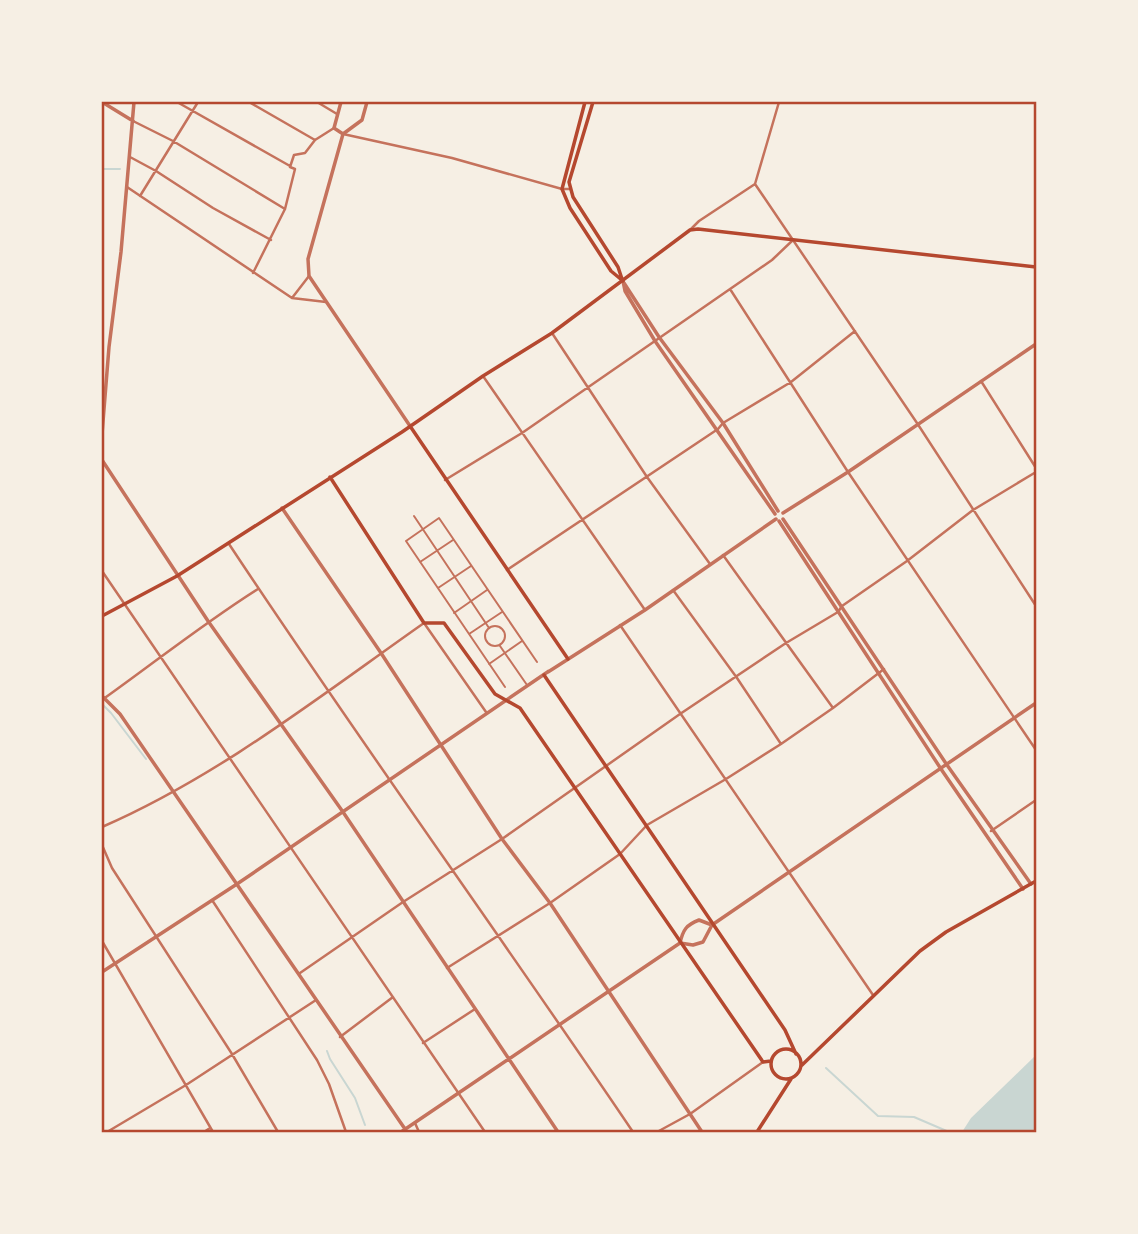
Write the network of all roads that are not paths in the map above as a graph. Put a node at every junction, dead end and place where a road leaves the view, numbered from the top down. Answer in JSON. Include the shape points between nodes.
{"nodes":[{"id":1,"x":102,"y":102,"type":"edge"},
{"id":2,"x":134,"y":102,"type":"edge"},
{"id":3,"x":177,"y":102,"type":"edge"},
{"id":4,"x":198,"y":102,"type":"edge"},
{"id":5,"x":249,"y":102,"type":"edge"},
{"id":6,"x":317,"y":102,"type":"edge"},
{"id":7,"x":341,"y":102,"type":"edge"},
{"id":8,"x":367,"y":102,"type":"edge"},
{"id":9,"x":585,"y":102,"type":"edge"},
{"id":10,"x":593,"y":102,"type":"edge"},
{"id":11,"x":779,"y":102,"type":"edge"},
{"id":12,"x":192,"y":110,"type":"junction"},
{"id":13,"x":337,"y":114,"type":"junction"},
{"id":14,"x":134,"y":121,"type":"junction"},
{"id":15,"x":334,"y":128,"type":"junction"},
{"id":16,"x":343,"y":134,"type":"junction"},
{"id":17,"x":315,"y":140,"type":"junction"},
{"id":18,"x":173,"y":141,"type":"junction"},
{"id":19,"x":130,"y":157,"type":"junction"},
{"id":20,"x":290,"y":166,"type":"junction"},
{"id":21,"x":156,"y":171,"type":"junction"},
{"id":22,"x":755,"y":184,"type":"junction"},
{"id":23,"x":127,"y":187,"type":"junction"},
{"id":24,"x":562,"y":189,"type":"junction"},
{"id":25,"x":570,"y":189,"type":"junction"},
{"id":26,"x":141,"y":195,"type":"junction"},
{"id":27,"x":285,"y":209,"type":"junction"},
{"id":28,"x":690,"y":230,"type":"junction"},
{"id":29,"x":271,"y":240,"type":"junction"},
{"id":30,"x":793,"y":240,"type":"junction"},
{"id":31,"x":1037,"y":267,"type":"edge"},
{"id":32,"x":253,"y":274,"type":"junction"},
{"id":33,"x":309,"y":276,"type":"junction"},
{"id":34,"x":623,"y":281,"type":"junction"},
{"id":35,"x":730,"y":289,"type":"junction"},
{"id":36,"x":292,"y":299,"type":"junction"},
{"id":37,"x":326,"y":302,"type":"junction"},
{"id":38,"x":855,"y":331,"type":"junction"},
{"id":39,"x":552,"y":333,"type":"junction"},
{"id":40,"x":657,"y":339,"type":"junction"},
{"id":41,"x":1037,"y":344,"type":"edge"},
{"id":42,"x":483,"y":376,"type":"junction"},
{"id":43,"x":981,"y":381,"type":"junction"},
{"id":44,"x":791,"y":382,"type":"junction"},
{"id":45,"x":587,"y":388,"type":"junction"},
{"id":46,"x":723,"y":423,"type":"junction"},
{"id":47,"x":917,"y":423,"type":"junction"},
{"id":48,"x":410,"y":426,"type":"junction"},
{"id":49,"x":718,"y":429,"type":"junction"},
{"id":50,"x":102,"y":431,"type":"edge"},
{"id":51,"x":522,"y":433,"type":"junction"},
{"id":52,"x":102,"y":460,"type":"edge"},
{"id":53,"x":1037,"y":470,"type":"edge"},
{"id":54,"x":848,"y":472,"type":"junction"},
{"id":55,"x":330,"y":477,"type":"junction"},
{"id":56,"x":647,"y":477,"type":"junction"},
{"id":57,"x":445,"y":480,"type":"junction"},
{"id":58,"x":282,"y":508,"type":"junction"},
{"id":59,"x":974,"y":510,"type":"junction"},
{"id":60,"x":414,"y":516,"type":"dead end"},
{"id":61,"x":779,"y":516,"type":"junction"},
{"id":62,"x":582,"y":521,"type":"junction"},
{"id":63,"x":422,"y":529,"type":"junction"},
{"id":64,"x":454,"y":539,"type":"junction"},
{"id":65,"x":228,"y":543,"type":"junction"},
{"id":66,"x":437,"y":551,"type":"junction"},
{"id":67,"x":723,"y":555,"type":"junction"},
{"id":68,"x":907,"y":561,"type":"junction"},
{"id":69,"x":420,"y":562,"type":"junction"},
{"id":70,"x":710,"y":564,"type":"junction"},
{"id":71,"x":471,"y":565,"type":"junction"},
{"id":72,"x":507,"y":570,"type":"junction"},
{"id":73,"x":102,"y":571,"type":"edge"},
{"id":74,"x":177,"y":576,"type":"junction"},
{"id":75,"x":454,"y":577,"type":"junction"},
{"id":76,"x":438,"y":588,"type":"junction"},
{"id":77,"x":258,"y":589,"type":"junction"},
{"id":78,"x":488,"y":590,"type":"junction"},
{"id":79,"x":673,"y":590,"type":"junction"},
{"id":80,"x":471,"y":601,"type":"junction"},
{"id":81,"x":125,"y":605,"type":"junction"},
{"id":82,"x":842,"y":606,"type":"junction"},
{"id":83,"x":1037,"y":606,"type":"edge"},
{"id":84,"x":645,"y":610,"type":"junction"},
{"id":85,"x":503,"y":611,"type":"junction"},
{"id":86,"x":838,"y":612,"type":"junction"},
{"id":87,"x":454,"y":613,"type":"junction"},
{"id":88,"x":102,"y":616,"type":"edge"},
{"id":89,"x":208,"y":621,"type":"junction"},
{"id":90,"x":424,"y":622,"type":"junction"},
{"id":91,"x":486,"y":623,"type":"junction"},
{"id":92,"x":620,"y":625,"type":"junction"},
{"id":93,"x":489,"y":628,"type":"junction"},
{"id":94,"x":469,"y":634,"type":"junction"},
{"id":95,"x":523,"y":640,"type":"junction"},
{"id":96,"x":786,"y":643,"type":"junction"},
{"id":97,"x":500,"y":645,"type":"junction"},
{"id":98,"x":505,"y":652,"type":"junction"},
{"id":99,"x":381,"y":653,"type":"junction"},
{"id":100,"x":161,"y":658,"type":"junction"},
{"id":101,"x":568,"y":659,"type":"junction"},
{"id":102,"x":537,"y":662,"type":"dead end"},
{"id":103,"x":489,"y":664,"type":"junction"},
{"id":104,"x":884,"y":669,"type":"junction"},
{"id":105,"x":549,"y":671,"type":"junction"},
{"id":106,"x":878,"y":673,"type":"junction"},
{"id":107,"x":544,"y":675,"type":"joint"},
{"id":108,"x":737,"y":678,"type":"junction"},
{"id":109,"x":528,"y":686,"type":"junction"},
{"id":110,"x":505,"y":687,"type":"dead end"},
{"id":111,"x":328,"y":692,"type":"junction"},
{"id":112,"x":102,"y":698,"type":"edge"},
{"id":113,"x":507,"y":700,"type":"junction"},
{"id":114,"x":1037,"y":703,"type":"edge"},
{"id":115,"x":833,"y":708,"type":"junction"},
{"id":116,"x":486,"y":712,"type":"junction"},
{"id":117,"x":680,"y":714,"type":"junction"},
{"id":118,"x":1014,"y":718,"type":"junction"},
{"id":119,"x":281,"y":723,"type":"junction"},
{"id":120,"x":781,"y":744,"type":"junction"},
{"id":121,"x":439,"y":745,"type":"junction"},
{"id":122,"x":1037,"y":750,"type":"edge"},
{"id":123,"x":228,"y":759,"type":"junction"},
{"id":124,"x":947,"y":765,"type":"junction"},
{"id":125,"x":607,"y":766,"type":"junction"},
{"id":126,"x":941,"y":769,"type":"junction"},
{"id":127,"x":726,"y":779,"type":"junction"},
{"id":128,"x":390,"y":780,"type":"junction"},
{"id":129,"x":574,"y":789,"type":"junction"},
{"id":130,"x":174,"y":792,"type":"junction"},
{"id":131,"x":1037,"y":800,"type":"edge"},
{"id":132,"x":343,"y":812,"type":"junction"},
{"id":133,"x":647,"y":825,"type":"junction"},
{"id":134,"x":102,"y":827,"type":"edge"},
{"id":135,"x":991,"y":831,"type":"junction"},
{"id":136,"x":502,"y":839,"type":"junction"},
{"id":137,"x":102,"y":845,"type":"edge"},
{"id":138,"x":289,"y":848,"type":"junction"},
{"id":139,"x":620,"y":854,"type":"junction"},
{"id":140,"x":454,"y":870,"type":"junction"},
{"id":141,"x":788,"y":873,"type":"junction"},
{"id":142,"x":1037,"y":881,"type":"edge"},
{"id":143,"x":237,"y":884,"type":"junction"},
{"id":144,"x":1031,"y":884,"type":"junction"},
{"id":145,"x":1023,"y":889,"type":"junction"},
{"id":146,"x":211,"y":899,"type":"junction"},
{"id":147,"x":403,"y":902,"type":"junction"},
{"id":148,"x":550,"y":903,"type":"junction"},
{"id":149,"x":712,"y":925,"type":"junction"},
{"id":150,"x":499,"y":935,"type":"junction"},
{"id":151,"x":155,"y":936,"type":"junction"},
{"id":152,"x":352,"y":936,"type":"junction"},
{"id":153,"x":102,"y":941,"type":"edge"},
{"id":154,"x":680,"y":943,"type":"junction"},
{"id":155,"x":115,"y":963,"type":"junction"},
{"id":156,"x":447,"y":968,"type":"junction"},
{"id":157,"x":102,"y":972,"type":"edge"},
{"id":158,"x":298,"y":975,"type":"junction"},
{"id":159,"x":610,"y":992,"type":"junction"},
{"id":160,"x":873,"y":995,"type":"junction"},
{"id":161,"x":393,"y":996,"type":"junction"},
{"id":162,"x":316,"y":1000,"type":"junction"},
{"id":163,"x":475,"y":1009,"type":"junction"},
{"id":164,"x":290,"y":1018,"type":"junction"},
{"id":165,"x":560,"y":1025,"type":"junction"},
{"id":166,"x":340,"y":1037,"type":"junction"},
{"id":167,"x":423,"y":1043,"type":"junction"},
{"id":168,"x":232,"y":1054,"type":"junction"},
{"id":169,"x":796,"y":1054,"type":"junction"},
{"id":170,"x":509,"y":1060,"type":"junction"},
{"id":171,"x":771,"y":1061,"type":"junction"},
{"id":172,"x":763,"y":1062,"type":"junction"},
{"id":173,"x":801,"y":1066,"type":"junction"},
{"id":174,"x":791,"y":1079,"type":"junction"},
{"id":175,"x":186,"y":1085,"type":"junction"},
{"id":176,"x":458,"y":1094,"type":"junction"},
{"id":177,"x":690,"y":1114,"type":"junction"},
{"id":178,"x":415,"y":1123,"type":"junction"},
{"id":179,"x":210,"y":1128,"type":"junction"},
{"id":180,"x":403,"y":1131,"type":"edge"},
{"id":181,"x":107,"y":1132,"type":"edge"},
{"id":182,"x":204,"y":1132,"type":"edge"},
{"id":183,"x":213,"y":1132,"type":"edge"},
{"id":184,"x":278,"y":1132,"type":"edge"},
{"id":185,"x":346,"y":1132,"type":"edge"},
{"id":186,"x":419,"y":1132,"type":"edge"},
{"id":187,"x":485,"y":1132,"type":"edge"},
{"id":188,"x":558,"y":1132,"type":"edge"},
{"id":189,"x":633,"y":1132,"type":"edge"},
{"id":190,"x":657,"y":1132,"type":"edge"},
{"id":191,"x":702,"y":1132,"type":"edge"},
{"id":192,"x":757,"y":1132,"type":"edge"}],
"edges":[{"from":1,"to":14,"type":"street"},
{"from":2,"to":14,"type":"street"},
{"from":3,"to":12,"type":"street"},
{"from":4,"to":12,"type":"street"},
{"from":5,"to":17,"type":"street"},
{"from":6,"to":13,"type":"street"},
{"from":7,"to":13,"type":"street"},
{"from":8,"to":16,"type":"street","via":[[362,120]]},
{"from":9,"to":24,"type":"main road"},
{"from":10,"to":25,"type":"main road"},
{"from":11,"to":22,"type":"street"},
{"from":12,"to":18,"type":"street"},
{"from":12,"to":20,"type":"street"},
{"from":13,"to":15,"type":"street"},
{"from":14,"to":18,"type":"street"},
{"from":14,"to":19,"type":"street"},
{"from":15,"to":16,"type":"street"},
{"from":15,"to":17,"type":"street"},
{"from":16,"to":24,"type":"street","via":[[453,158]]},
{"from":16,"to":33,"type":"street","via":[[308,259]]},
{"from":17,"to":20,"type":"street","via":[[305,153],[294,155]]},
{"from":18,"to":21,"type":"street"},
{"from":18,"to":27,"type":"street"},
{"from":19,"to":21,"type":"street"},
{"from":19,"to":23,"type":"street"},
{"from":20,"to":27,"type":"street","via":[[295,169]]},
{"from":21,"to":26,"type":"street"},
{"from":21,"to":29,"type":"street"},
{"from":22,"to":28,"type":"street"},
{"from":22,"to":30,"type":"street"},
{"from":23,"to":26,"type":"street"},
{"from":23,"to":50,"type":"street"},
{"from":24,"to":25,"type":"street"},
{"from":24,"to":34,"type":"main road","via":[[569,208],[611,271]]},
{"from":25,"to":34,"type":"main road"},
{"from":26,"to":32,"type":"street"},
{"from":27,"to":29,"type":"street"},
{"from":28,"to":30,"type":"main road"},
{"from":28,"to":34,"type":"main road"},
{"from":29,"to":32,"type":"street"},
{"from":30,"to":31,"type":"main road"},
{"from":30,"to":35,"type":"street"},
{"from":30,"to":38,"type":"street"},
{"from":32,"to":36,"type":"street"},
{"from":33,"to":36,"type":"street"},
{"from":33,"to":37,"type":"street"},
{"from":34,"to":39,"type":"main road"},
{"from":34,"to":40,"type":"street"},
{"from":35,"to":40,"type":"street"},
{"from":35,"to":44,"type":"street"},
{"from":36,"to":37,"type":"street"},
{"from":37,"to":48,"type":"street"},
{"from":38,"to":44,"type":"street"},
{"from":38,"to":47,"type":"street"},
{"from":39,"to":42,"type":"main road"},
{"from":39,"to":45,"type":"street"},
{"from":40,"to":45,"type":"street"},
{"from":40,"to":46,"type":"street"},
{"from":40,"to":49,"type":"street"},
{"from":41,"to":43,"type":"street"},
{"from":42,"to":48,"type":"main road"},
{"from":42,"to":51,"type":"street"},
{"from":43,"to":47,"type":"street"},
{"from":43,"to":53,"type":"street"},
{"from":44,"to":46,"type":"street"},
{"from":44,"to":54,"type":"street"},
{"from":45,"to":51,"type":"street"},
{"from":45,"to":56,"type":"street"},
{"from":46,"to":49,"type":"street"},
{"from":46,"to":61,"type":"street"},
{"from":47,"to":54,"type":"street"},
{"from":47,"to":59,"type":"street"},
{"from":48,"to":55,"type":"main road"},
{"from":48,"to":57,"type":"main road"},
{"from":49,"to":56,"type":"street"},
{"from":49,"to":61,"type":"street"},
{"from":51,"to":57,"type":"street"},
{"from":51,"to":62,"type":"street"},
{"from":52,"to":74,"type":"street"},
{"from":53,"to":59,"type":"street"},
{"from":54,"to":61,"type":"street"},
{"from":54,"to":68,"type":"street"},
{"from":55,"to":58,"type":"main road"},
{"from":55,"to":90,"type":"main road"},
{"from":56,"to":62,"type":"street"},
{"from":56,"to":70,"type":"street"},
{"from":57,"to":72,"type":"main road"},
{"from":58,"to":65,"type":"main road"},
{"from":58,"to":99,"type":"street"},
{"from":59,"to":68,"type":"street"},
{"from":59,"to":83,"type":"street"},
{"from":60,"to":63,"type":"street"},
{"from":61,"to":67,"type":"street"},
{"from":61,"to":82,"type":"street"},
{"from":61,"to":86,"type":"street"},
{"from":62,"to":72,"type":"street"},
{"from":62,"to":84,"type":"street"},
{"from":63,"to":64,"type":"street","via":[[439,518]]},
{"from":63,"to":66,"type":"street"},
{"from":63,"to":69,"type":"street","via":[[405,541]]},
{"from":64,"to":66,"type":"street"},
{"from":64,"to":71,"type":"street"},
{"from":65,"to":74,"type":"main road"},
{"from":65,"to":77,"type":"street"},
{"from":66,"to":69,"type":"street"},
{"from":66,"to":75,"type":"street"},
{"from":67,"to":70,"type":"street"},
{"from":67,"to":96,"type":"street"},
{"from":68,"to":82,"type":"street"},
{"from":68,"to":118,"type":"street"},
{"from":69,"to":76,"type":"street"},
{"from":70,"to":79,"type":"street"},
{"from":71,"to":75,"type":"street"},
{"from":71,"to":78,"type":"street"},
{"from":72,"to":101,"type":"main road"},
{"from":73,"to":81,"type":"street"},
{"from":74,"to":81,"type":"main road"},
{"from":74,"to":89,"type":"street"},
{"from":75,"to":76,"type":"street"},
{"from":75,"to":80,"type":"street"},
{"from":76,"to":87,"type":"street"},
{"from":77,"to":89,"type":"street"},
{"from":77,"to":111,"type":"street"},
{"from":78,"to":80,"type":"street"},
{"from":78,"to":85,"type":"street"},
{"from":79,"to":84,"type":"street"},
{"from":79,"to":108,"type":"street"},
{"from":80,"to":87,"type":"street"},
{"from":80,"to":91,"type":"street"},
{"from":81,"to":88,"type":"main road"},
{"from":81,"to":100,"type":"street"},
{"from":82,"to":86,"type":"street"},
{"from":82,"to":104,"type":"street"},
{"from":84,"to":92,"type":"street"},
{"from":85,"to":91,"type":"street"},
{"from":85,"to":95,"type":"street"},
{"from":86,"to":96,"type":"street"},
{"from":86,"to":106,"type":"street"},
{"from":87,"to":94,"type":"street"},
{"from":89,"to":100,"type":"street"},
{"from":89,"to":119,"type":"street"},
{"from":90,"to":99,"type":"street"},
{"from":90,"to":113,"type":"main road","via":[[444,623],[495,694]]},
{"from":90,"to":116,"type":"street"},
{"from":91,"to":93,"type":"street"},
{"from":91,"to":94,"type":"street"},
{"from":92,"to":101,"type":"street"},
{"from":92,"to":117,"type":"street"},
{"from":93,"to":97,"type":"street","via":[[486,640]]},
{"from":93,"to":97,"type":"street","via":[[504,631]]},
{"from":94,"to":103,"type":"street"},
{"from":95,"to":98,"type":"street"},
{"from":95,"to":102,"type":"street"},
{"from":96,"to":108,"type":"street"},
{"from":96,"to":115,"type":"street"},
{"from":97,"to":98,"type":"street"},
{"from":98,"to":103,"type":"street"},
{"from":98,"to":109,"type":"street"},
{"from":99,"to":111,"type":"street"},
{"from":99,"to":121,"type":"street"},
{"from":100,"to":112,"type":"street"},
{"from":100,"to":123,"type":"street"},
{"from":101,"to":105,"type":"street"},
{"from":103,"to":110,"type":"street"},
{"from":104,"to":106,"type":"street"},
{"from":104,"to":124,"type":"street"},
{"from":105,"to":107,"type":"street"},
{"from":105,"to":109,"type":"street"},
{"from":106,"to":115,"type":"street"},
{"from":106,"to":126,"type":"street"},
{"from":107,"to":125,"type":"main road"},
{"from":108,"to":117,"type":"street"},
{"from":108,"to":120,"type":"street"},
{"from":109,"to":113,"type":"street"},
{"from":111,"to":119,"type":"street"},
{"from":111,"to":128,"type":"street"},
{"from":112,"to":130,"type":"street","via":[[120,714]]},
{"from":113,"to":116,"type":"street"},
{"from":113,"to":129,"type":"main road","via":[[520,708]]},
{"from":114,"to":118,"type":"street"},
{"from":115,"to":120,"type":"street"},
{"from":116,"to":121,"type":"street"},
{"from":117,"to":125,"type":"street"},
{"from":117,"to":127,"type":"street"},
{"from":118,"to":122,"type":"street"},
{"from":118,"to":124,"type":"street"},
{"from":119,"to":123,"type":"street"},
{"from":119,"to":132,"type":"street"},
{"from":120,"to":127,"type":"street"},
{"from":121,"to":128,"type":"street"},
{"from":121,"to":136,"type":"street"},
{"from":123,"to":130,"type":"street"},
{"from":123,"to":138,"type":"street"},
{"from":124,"to":126,"type":"street"},
{"from":124,"to":135,"type":"street"},
{"from":125,"to":129,"type":"street"},
{"from":125,"to":133,"type":"main road"},
{"from":126,"to":141,"type":"street"},
{"from":126,"to":145,"type":"street"},
{"from":127,"to":133,"type":"street"},
{"from":127,"to":141,"type":"street"},
{"from":128,"to":132,"type":"street"},
{"from":128,"to":140,"type":"street"},
{"from":129,"to":136,"type":"street"},
{"from":129,"to":139,"type":"main road"},
{"from":130,"to":134,"type":"street"},
{"from":130,"to":143,"type":"street"},
{"from":131,"to":135,"type":"street"},
{"from":132,"to":138,"type":"street"},
{"from":132,"to":147,"type":"street"},
{"from":133,"to":139,"type":"street"},
{"from":133,"to":149,"type":"main road"},
{"from":135,"to":144,"type":"street"},
{"from":136,"to":140,"type":"street"},
{"from":136,"to":148,"type":"street"},
{"from":137,"to":151,"type":"street"},
{"from":138,"to":143,"type":"street"},
{"from":138,"to":152,"type":"street"},
{"from":139,"to":148,"type":"street"},
{"from":139,"to":154,"type":"main road"},
{"from":140,"to":147,"type":"street"},
{"from":140,"to":150,"type":"street"},
{"from":141,"to":149,"type":"street"},
{"from":141,"to":160,"type":"street"},
{"from":142,"to":144,"type":"main road"},
{"from":143,"to":146,"type":"street"},
{"from":143,"to":158,"type":"street"},
{"from":144,"to":145,"type":"main road"},
{"from":145,"to":160,"type":"main road","via":[[946,932]]},
{"from":146,"to":151,"type":"street"},
{"from":146,"to":164,"type":"street"},
{"from":147,"to":152,"type":"street"},
{"from":147,"to":156,"type":"street"},
{"from":148,"to":150,"type":"street"},
{"from":148,"to":159,"type":"street"},
{"from":149,"to":154,"type":"street","via":[[703,942]]},
{"from":149,"to":154,"type":"street","via":[[699,920],[690,924]]},
{"from":149,"to":169,"type":"main road","via":[[785,1030]]},
{"from":150,"to":156,"type":"street"},
{"from":150,"to":165,"type":"street"},
{"from":151,"to":155,"type":"street"},
{"from":151,"to":168,"type":"street"},
{"from":152,"to":158,"type":"street"},
{"from":152,"to":161,"type":"street"},
{"from":153,"to":155,"type":"street"},
{"from":154,"to":159,"type":"street"},
{"from":154,"to":172,"type":"main road"},
{"from":155,"to":157,"type":"street"},
{"from":155,"to":175,"type":"street"},
{"from":156,"to":163,"type":"street"},
{"from":158,"to":162,"type":"street"},
{"from":159,"to":165,"type":"street"},
{"from":159,"to":177,"type":"street"},
{"from":160,"to":173,"type":"main road"},
{"from":161,"to":166,"type":"street"},
{"from":161,"to":167,"type":"street"},
{"from":162,"to":164,"type":"street"},
{"from":162,"to":166,"type":"street"},
{"from":163,"to":167,"type":"street"},
{"from":163,"to":170,"type":"street"},
{"from":164,"to":168,"type":"street"},
{"from":164,"to":185,"type":"street","via":[[329,1084]]},
{"from":165,"to":170,"type":"street"},
{"from":165,"to":189,"type":"street"},
{"from":166,"to":180,"type":"street"},
{"from":167,"to":176,"type":"street"},
{"from":168,"to":175,"type":"street"},
{"from":168,"to":184,"type":"street"},
{"from":169,"to":171,"type":"main road","via":[[784,1049]]},
{"from":169,"to":173,"type":"main road"},
{"from":170,"to":176,"type":"street"},
{"from":170,"to":188,"type":"street"},
{"from":171,"to":172,"type":"main road"},
{"from":171,"to":174,"type":"main road","via":[[774,1074]]},
{"from":172,"to":177,"type":"street"},
{"from":173,"to":174,"type":"main road"},
{"from":174,"to":192,"type":"main road"},
{"from":175,"to":179,"type":"street"},
{"from":175,"to":181,"type":"street"},
{"from":176,"to":178,"type":"street"},
{"from":176,"to":187,"type":"street"},
{"from":177,"to":190,"type":"street"},
{"from":177,"to":191,"type":"street"},
{"from":178,"to":180,"type":"street"},
{"from":178,"to":186,"type":"street"},
{"from":179,"to":182,"type":"street"},
{"from":179,"to":183,"type":"street"}]}
